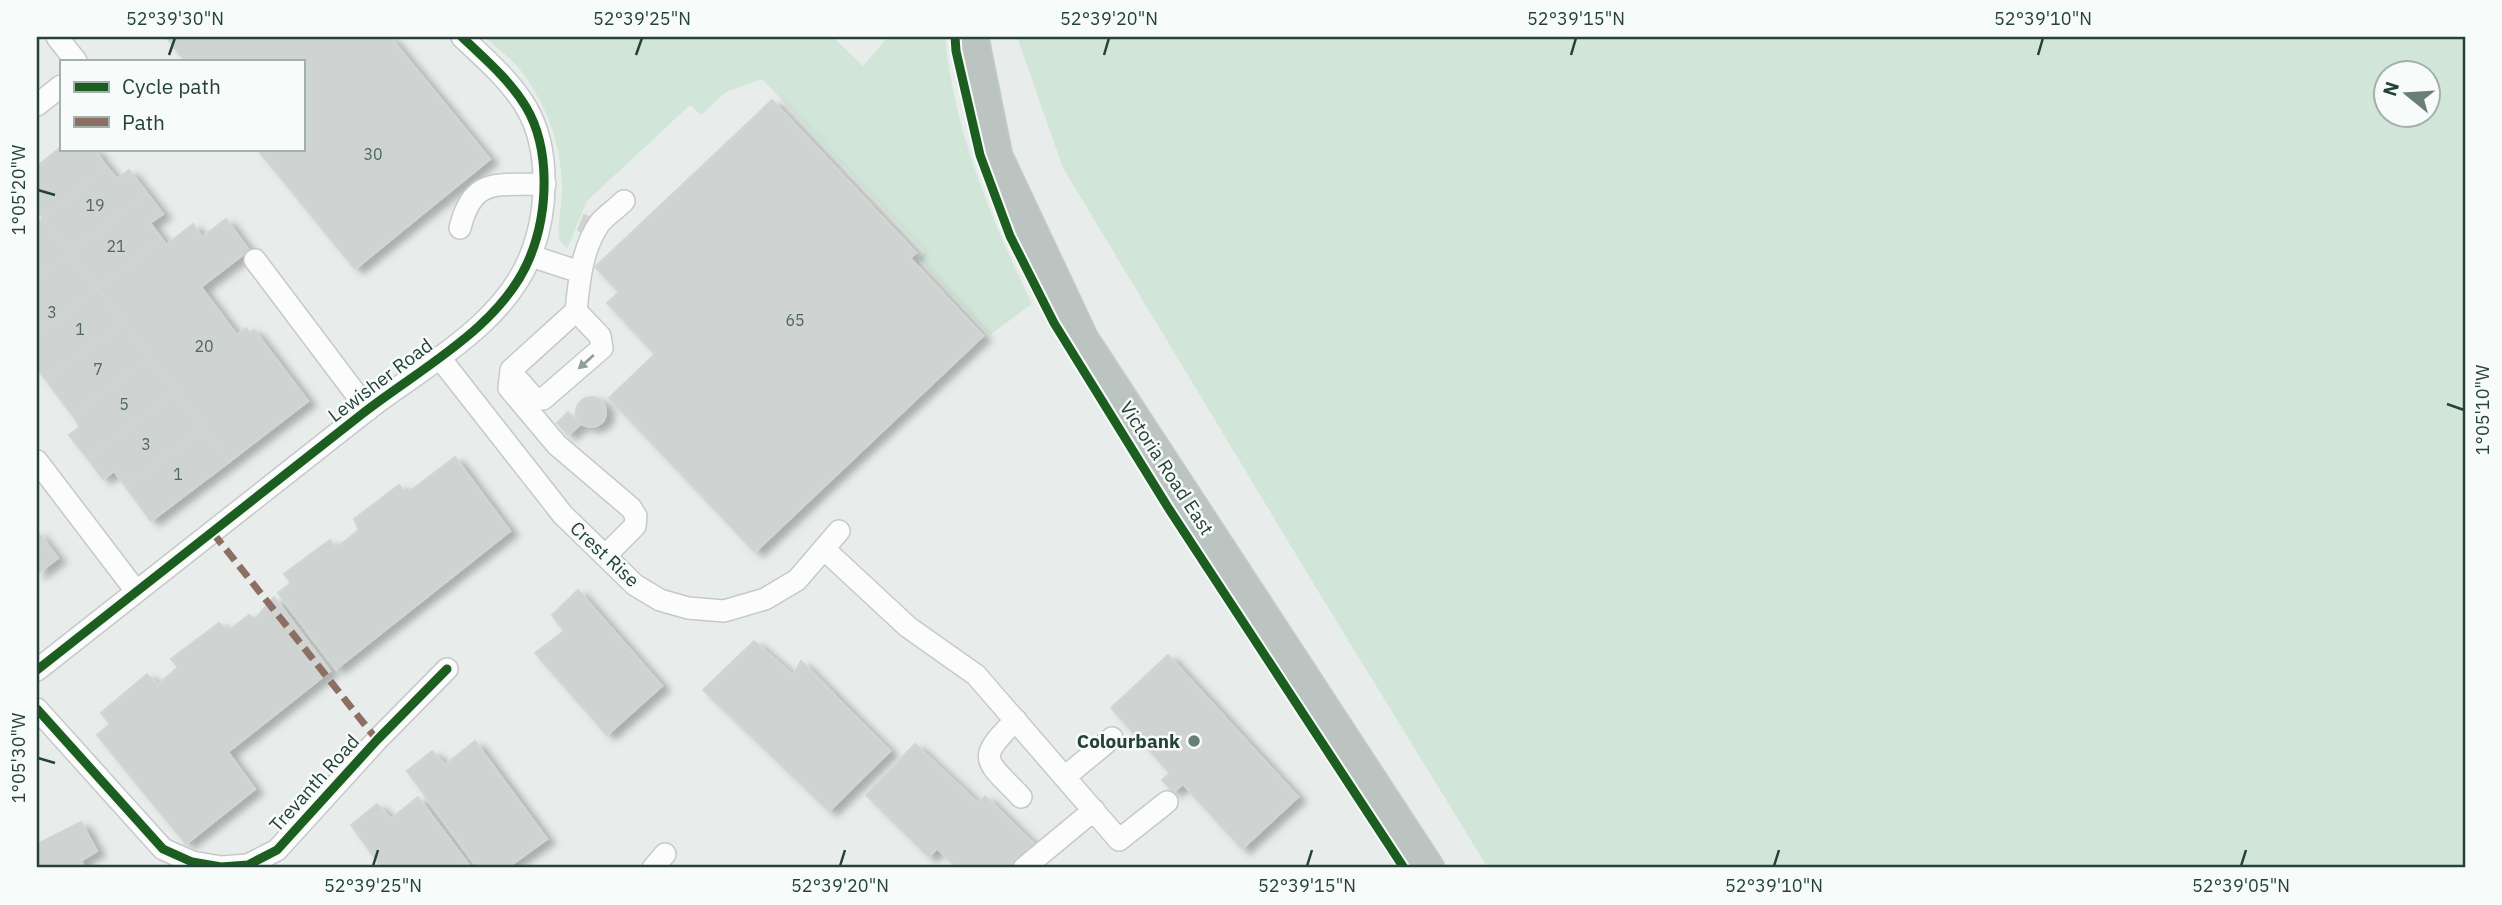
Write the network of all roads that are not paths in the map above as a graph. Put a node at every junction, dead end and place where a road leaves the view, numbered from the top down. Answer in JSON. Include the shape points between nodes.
{"nodes":[{"id":1,"x":57,"y":37,"type":"edge"},
{"id":2,"x":462,"y":37,"type":"edge"},
{"id":3,"x":973,"y":37,"type":"edge"},
{"id":4,"x":75,"y":60,"type":"edge"},
{"id":5,"x":60,"y":87,"type":"edge"},
{"id":6,"x":37,"y":105,"type":"edge"},
{"id":7,"x":545,"y":184,"type":"junction"},
{"id":8,"x":624,"y":201,"type":"dead end"},
{"id":9,"x":460,"y":228,"type":"dead end"},
{"id":10,"x":531,"y":256,"type":"junction"},
{"id":11,"x":255,"y":260,"type":"dead end"},
{"id":12,"x":580,"y":272,"type":"junction"},
{"id":13,"x":576,"y":311,"type":"junction"},
{"id":14,"x":439,"y":357,"type":"junction"},
{"id":15,"x":511,"y":370,"type":"junction"},
{"id":16,"x":368,"y":410,"type":"junction"},
{"id":17,"x":37,"y":461,"type":"edge"},
{"id":18,"x":839,"y":531,"type":"dead end"},
{"id":19,"x":824,"y":549,"type":"junction"},
{"id":20,"x":605,"y":556,"type":"junction"},
{"id":21,"x":136,"y":591,"type":"junction"},
{"id":22,"x":447,"y":669,"type":"dead end"},
{"id":23,"x":37,"y":670,"type":"edge"},
{"id":24,"x":37,"y":709,"type":"edge"},
{"id":25,"x":1016,"y":720,"type":"junction"},
{"id":26,"x":1112,"y":738,"type":"dead end"},
{"id":27,"x":1066,"y":776,"type":"junction"},
{"id":28,"x":1021,"y":797,"type":"dead end"},
{"id":29,"x":1167,"y":802,"type":"dead end"},
{"id":30,"x":1094,"y":810,"type":"junction"},
{"id":31,"x":1024,"y":868,"type":"edge"},
{"id":32,"x":1429,"y":868,"type":"edge"}],
"edges":[{"from":1,"to":4,"type":"street"},
{"from":2,"to":7,"type":"street","name":"Lewisher Road","via":[[527,108],[540,145]]},
{"from":3,"to":32,"type":"highway","name":"Victoria Road East","via":[[998,156],[1083,339]]},
{"from":5,"to":6,"type":"street"},
{"from":7,"to":9,"type":"street","via":[[491,186],[477,192],[465,208]]},
{"from":7,"to":10,"type":"street","name":"Lewisher Road"},
{"from":8,"to":12,"type":"street","via":[[600,223]]},
{"from":10,"to":12,"type":"street"},
{"from":10,"to":14,"type":"street","name":"Lewisher Road","via":[[500,305]]},
{"from":11,"to":16,"type":"street"},
{"from":12,"to":13,"type":"street"},
{"from":13,"to":15,"type":"street"},
{"from":13,"to":15,"type":"street","one_way":true,"via":[[600,336],[602,348],[542,399],[533,397]]},
{"from":14,"to":16,"type":"street","name":"Lewisher Road"},
{"from":14,"to":20,"type":"street","name":"Crest Rise","via":[[563,515]]},
{"from":15,"to":20,"type":"street","via":[[509,388],[557,444],[632,508],[635,526]]},
{"from":16,"to":21,"type":"street","name":"Lewisher Road"},
{"from":17,"to":21,"type":"street"},
{"from":18,"to":19,"type":"street","name":"Crest Rise"},
{"from":19,"to":20,"type":"street","name":"Crest Rise","via":[[797,580],[765,599],[724,611],[660,600],[635,585]]},
{"from":19,"to":25,"type":"street","via":[[908,627],[976,675]]},
{"from":21,"to":23,"type":"street","name":"Lewisher Road"},
{"from":22,"to":24,"type":"street","name":"Trevanth Road","via":[[277,850],[248,865],[192,862],[163,849]]},
{"from":25,"to":27,"type":"street"},
{"from":25,"to":28,"type":"street","via":[[993,743],[989,755],[992,767]]},
{"from":26,"to":27,"type":"street"},
{"from":27,"to":30,"type":"street"},
{"from":29,"to":30,"type":"street","via":[[1119,840]]},
{"from":30,"to":31,"type":"street"}]}
